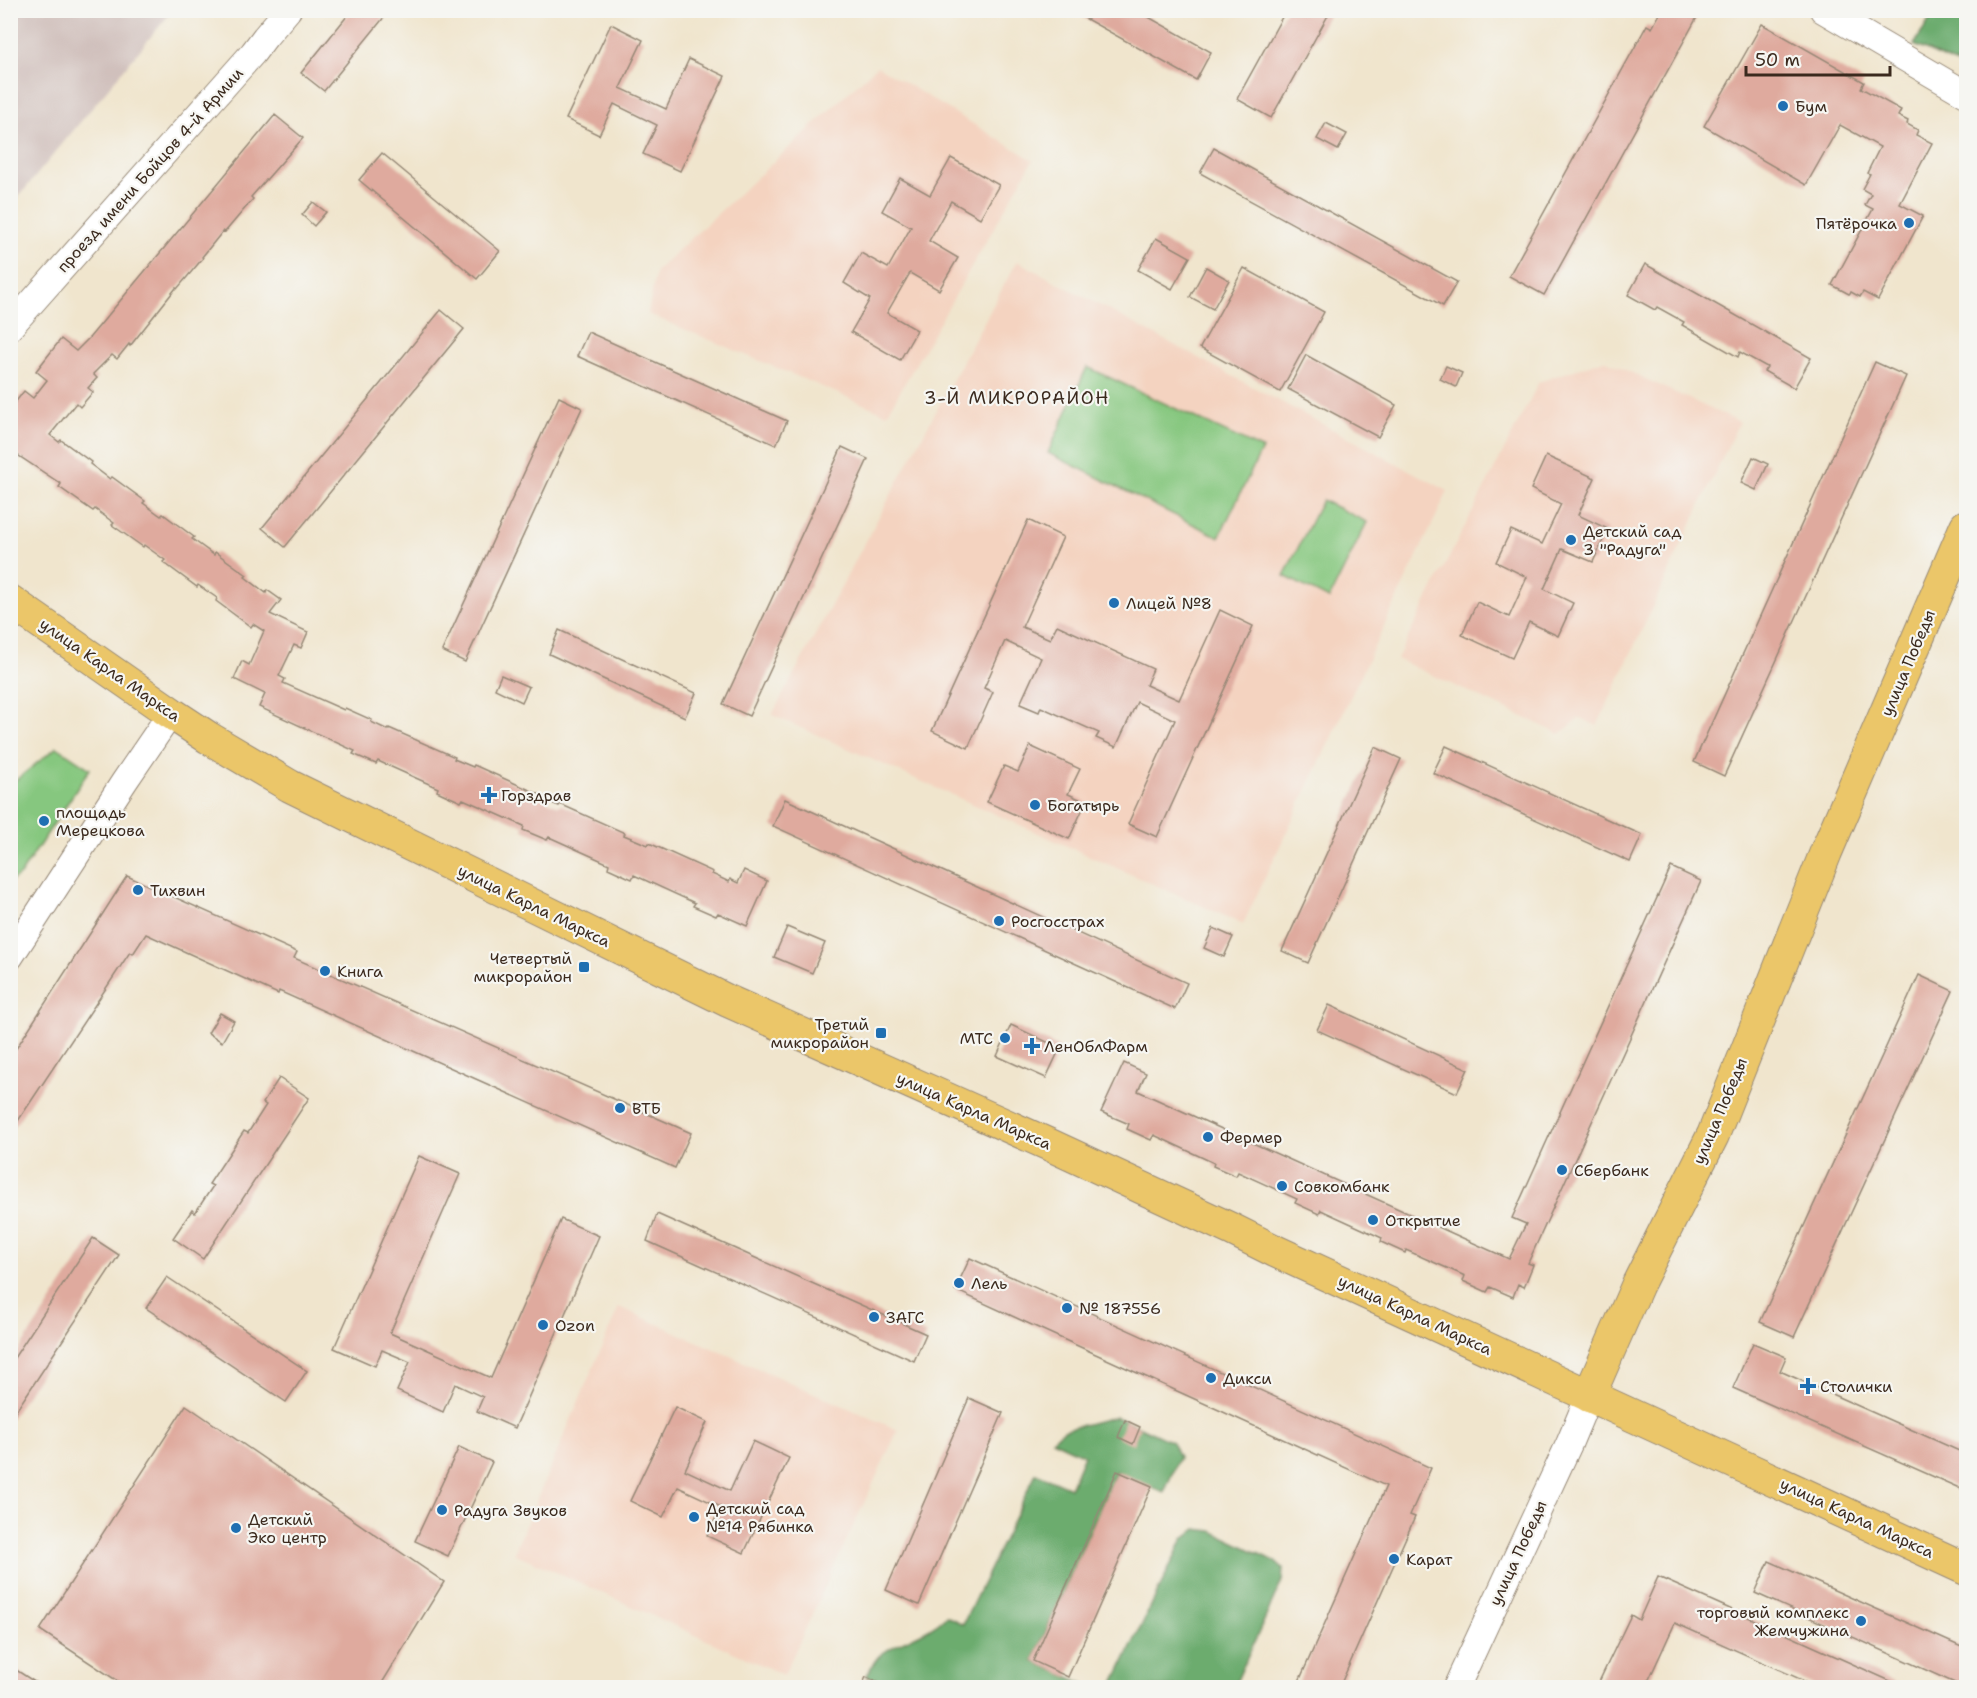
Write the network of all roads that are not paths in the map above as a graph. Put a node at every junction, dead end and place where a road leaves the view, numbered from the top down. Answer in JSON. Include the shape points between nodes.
{"nodes":[{"id":1,"x":288,"y":10,"type":"edge"},
{"id":2,"x":1823,"y":10,"type":"edge"},
{"id":3,"x":1966,"y":94,"type":"edge"},
{"id":4,"x":10,"y":327,"type":"edge"},
{"id":5,"x":1966,"y":526,"type":"edge"},
{"id":6,"x":10,"y":601,"type":"edge"},
{"id":7,"x":171,"y":714,"type":"junction"},
{"id":8,"x":10,"y":957,"type":"edge"},
{"id":9,"x":1589,"y":1396,"type":"junction"},
{"id":10,"x":1966,"y":1569,"type":"edge"},
{"id":11,"x":1456,"y":1688,"type":"edge"}],
"edges":[{"from":1,"to":4,"type":"street","name":"проезд имени Бойцов 4-й Армии"},
{"from":2,"to":3,"type":"street"},
{"from":5,"to":9,"type":"main road","name":"улица Победы","via":[[1826,852],[1713,1135],[1638,1284]]},
{"from":6,"to":7,"type":"main road","name":"улица Карла Маркса"},
{"from":7,"to":8,"type":"street"},
{"from":7,"to":9,"type":"main road","name":"улица Карла Маркса","via":[[290,786],[728,1001],[1050,1145]]},
{"from":9,"to":10,"type":"main road","name":"улица Карла Маркса"},
{"from":9,"to":11,"type":"street","name":"улица Победы"}]}
